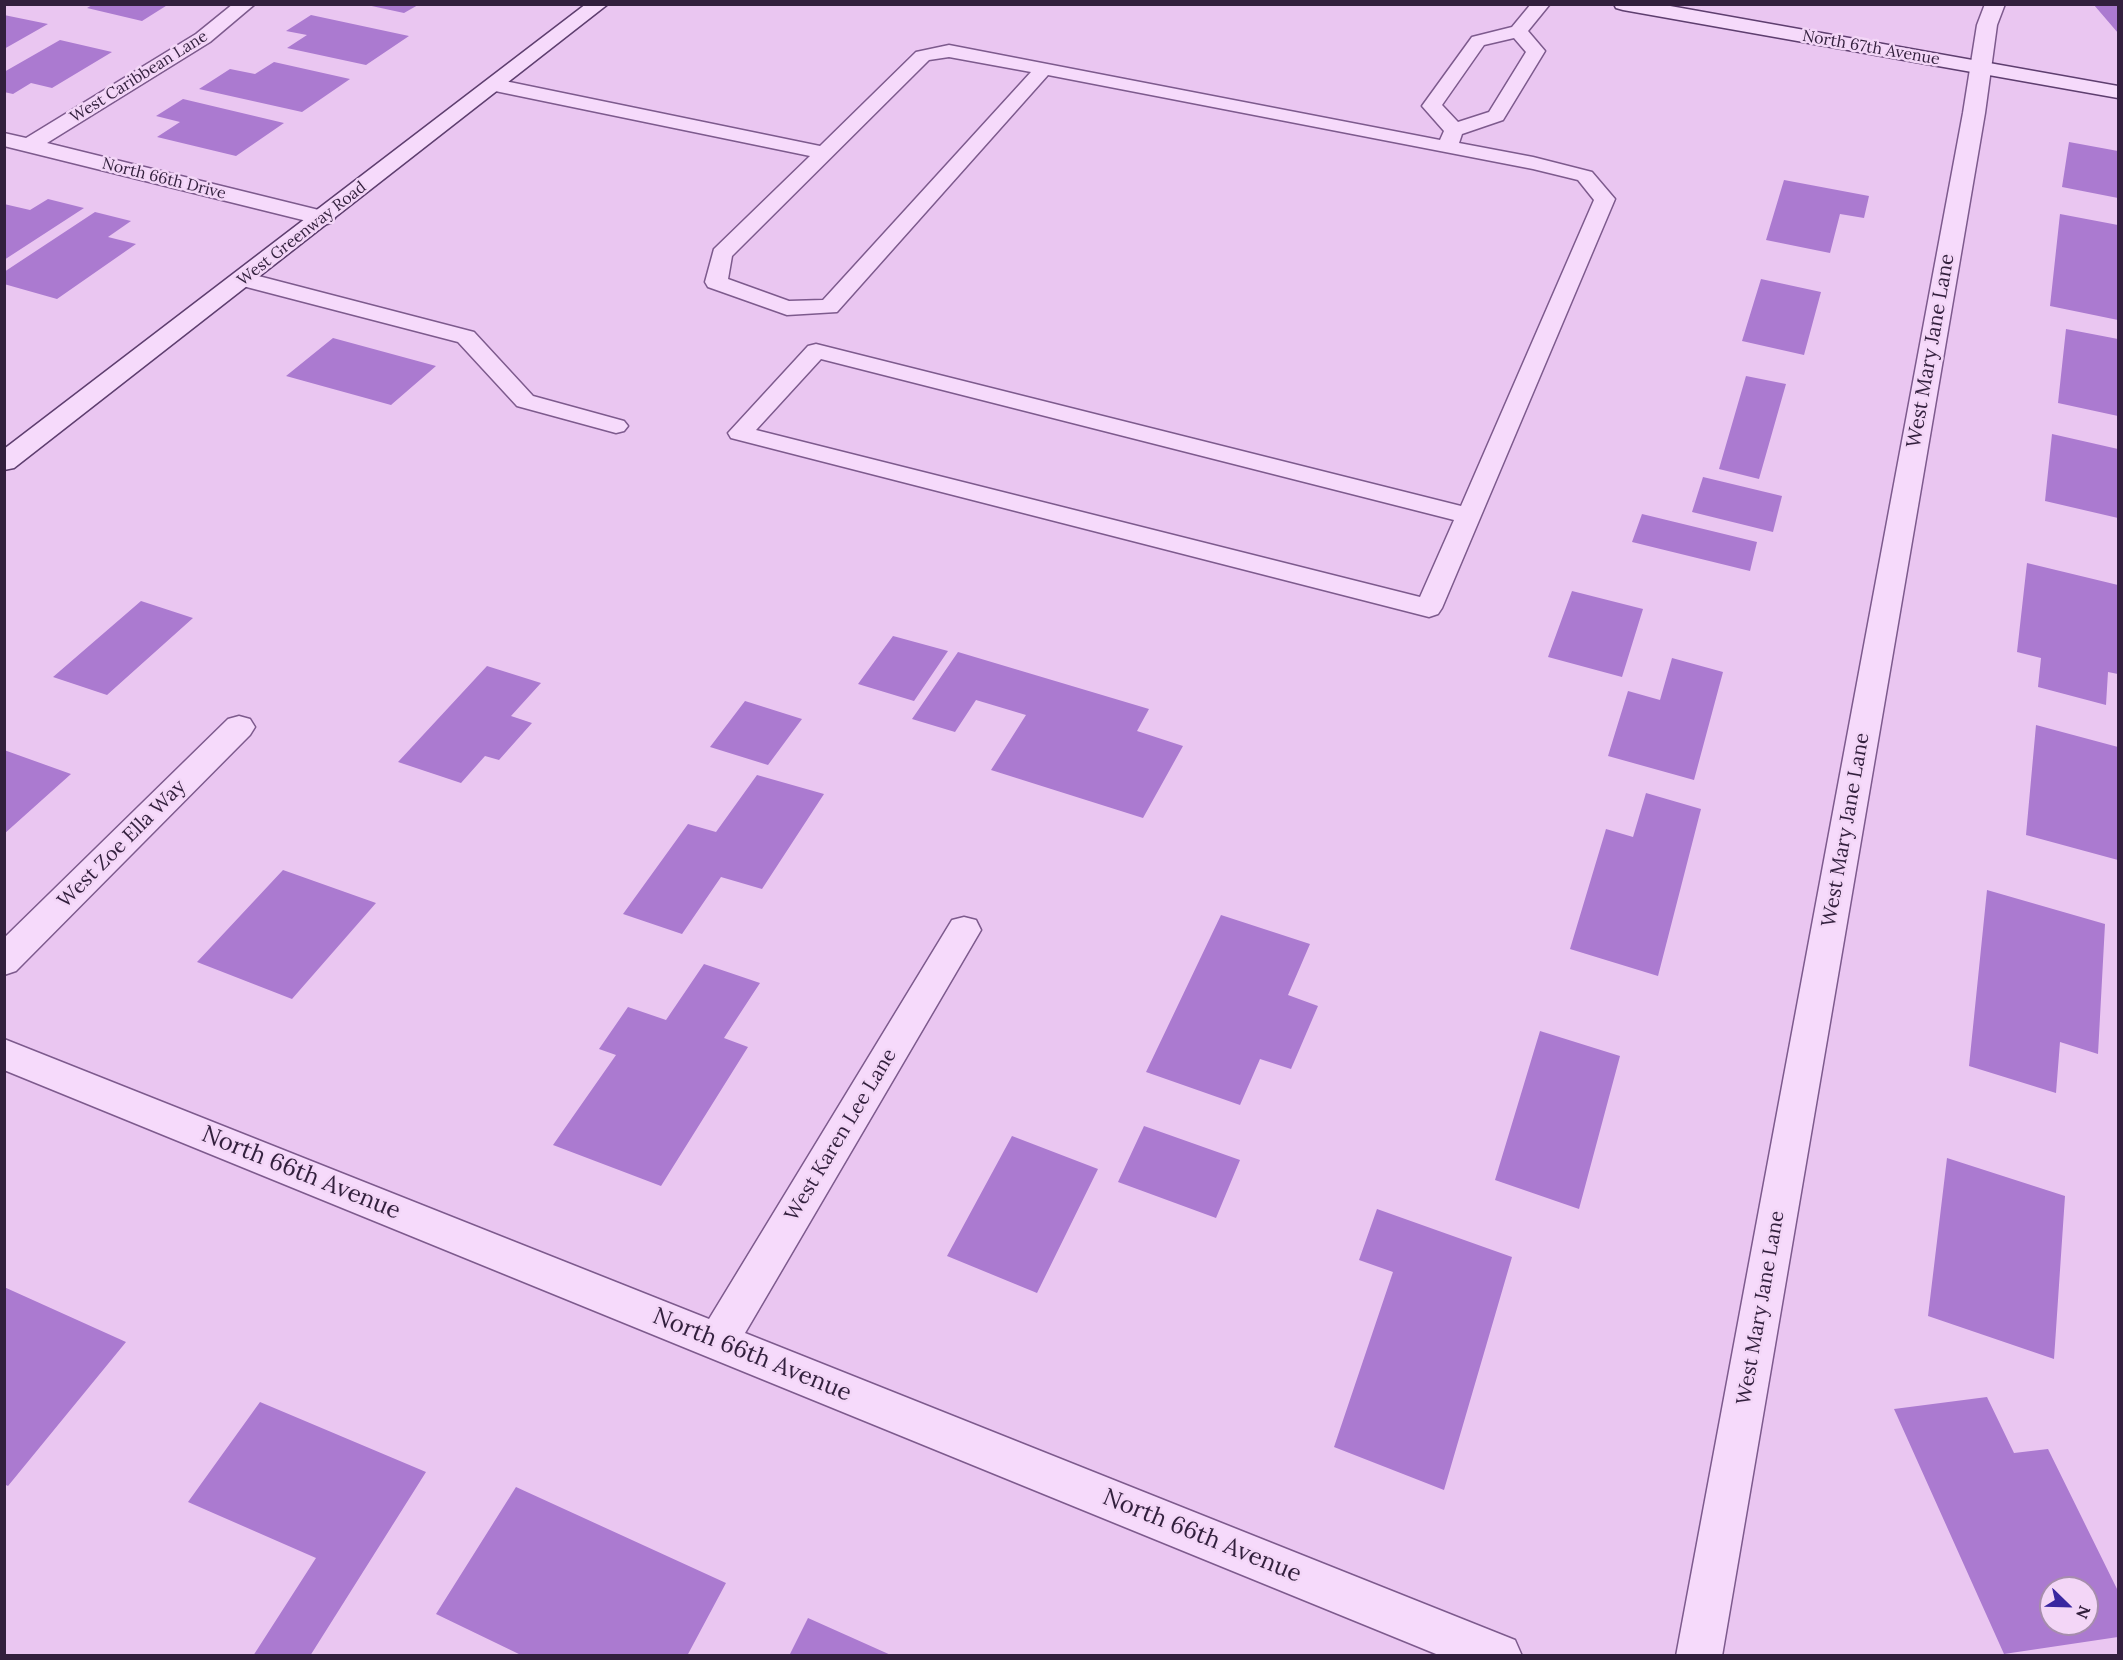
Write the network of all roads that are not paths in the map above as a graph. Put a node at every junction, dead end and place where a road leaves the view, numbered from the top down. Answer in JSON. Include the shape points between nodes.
{"nodes":[{"id":1,"x":246,"y":4,"type":"edge"},
{"id":2,"x":599,"y":4,"type":"edge"},
{"id":3,"x":1541,"y":4,"type":"edge"},
{"id":4,"x":1623,"y":4,"type":"edge"},
{"id":5,"x":1995,"y":4,"type":"edge"},
{"id":6,"x":1518,"y":31,"type":"junction"},
{"id":7,"x":1981,"y":68,"type":"junction"},
{"id":8,"x":1044,"y":69,"type":"junction"},
{"id":9,"x":495,"y":85,"type":"junction"},
{"id":10,"x":2118,"y":92,"type":"edge"},
{"id":11,"x":1450,"y":138,"type":"junction"},
{"id":12,"x":4,"y":139,"type":"edge"},
{"id":13,"x":29,"y":145,"type":"junction"},
{"id":14,"x":825,"y":153,"type":"junction"},
{"id":15,"x":323,"y":218,"type":"junction"},
{"id":16,"x":243,"y":279,"type":"junction"},
{"id":17,"x":616,"y":426,"type":"dead end"},
{"id":18,"x":4,"y":462,"type":"edge"},
{"id":19,"x":1469,"y":516,"type":"junction"},
{"id":20,"x":239,"y":727,"type":"dead end"},
{"id":21,"x":964,"y":930,"type":"dead end"},
{"id":22,"x":4,"y":961,"type":"edge"},
{"id":23,"x":4,"y":1054,"type":"edge"},
{"id":24,"x":718,"y":1341,"type":"junction"},
{"id":25,"x":1499,"y":1656,"type":"edge"},
{"id":26,"x":1699,"y":1656,"type":"edge"}],
"edges":[{"from":1,"to":13,"type":"street","name":"West Caribbean Lane","via":[[203,38]]},
{"from":2,"to":9,"type":"street","name":"West Greenway Road"},
{"from":3,"to":6,"type":"lane"},
{"from":4,"to":7,"type":"street","name":"North 67th Avenue"},
{"from":5,"to":7,"type":"street","name":"West Mary Jane Lane"},
{"from":6,"to":11,"type":"lane","via":[[1536,51],[1496,116]]},
{"from":6,"to":11,"type":"lane","via":[[1478,41],[1432,106]]},
{"from":7,"to":10,"type":"street","name":"North 67th Avenue"},
{"from":7,"to":26,"type":"street","name":"West Mary Jane Lane"},
{"from":8,"to":11,"type":"lane"},
{"from":8,"to":14,"type":"lane","via":[[949,51],[923,56]]},
{"from":8,"to":14,"type":"lane","via":[[829,308],[787,308],[716,282],[722,254]]},
{"from":9,"to":14,"type":"lane"},
{"from":9,"to":15,"type":"street","name":"West Greenway Road"},
{"from":11,"to":19,"type":"lane","via":[[1586,176],[1605,199]]},
{"from":12,"to":13,"type":"street","name":"North 66th Drive"},
{"from":13,"to":15,"type":"street","name":"North 66th Drive"},
{"from":15,"to":16,"type":"street","name":"West Greenway Road"},
{"from":16,"to":17,"type":"lane","via":[[466,338],[525,401]]},
{"from":16,"to":18,"type":"street","name":"West Greenway Road"},
{"from":19,"to":19,"type":"lane","via":[[1429,608],[740,433],[816,351]]},
{"from":20,"to":22,"type":"street","name":"West Zoe Ella Way"},
{"from":21,"to":24,"type":"street","name":"West Karen Lee Lane"},
{"from":23,"to":24,"type":"street","name":"North 66th Avenue"},
{"from":24,"to":25,"type":"street","name":"North 66th Avenue"}]}
